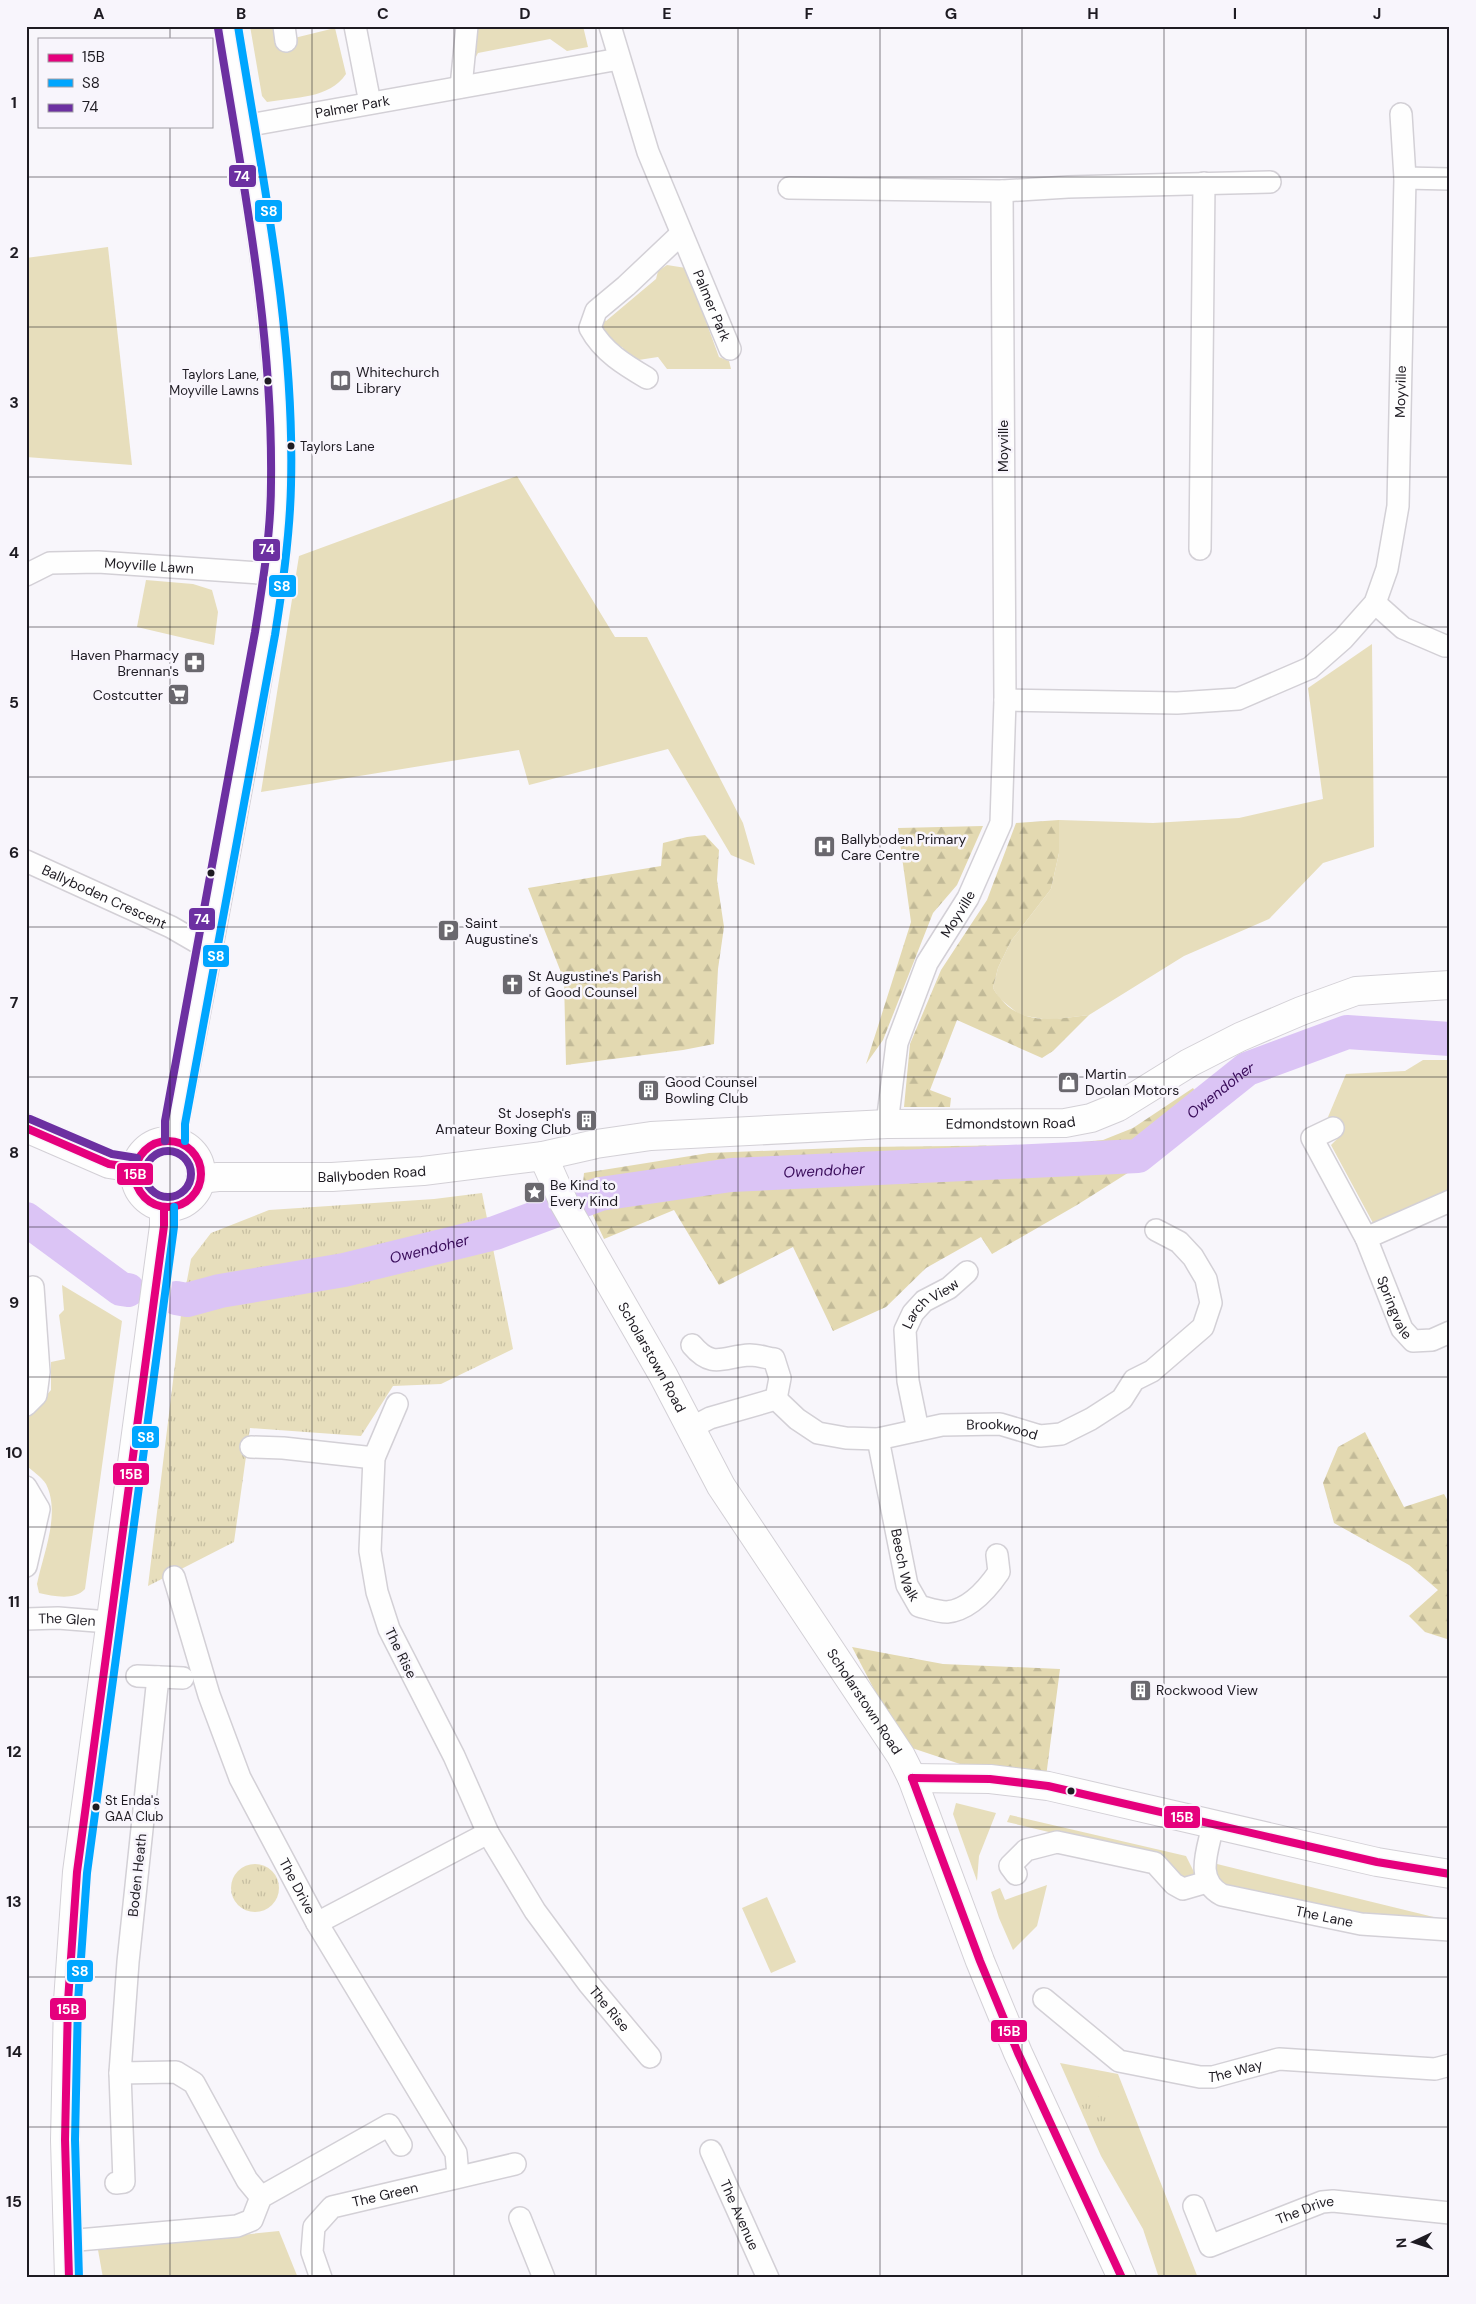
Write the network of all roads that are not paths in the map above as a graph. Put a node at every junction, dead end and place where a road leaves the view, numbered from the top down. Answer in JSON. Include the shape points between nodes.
{"nodes":[{"id":1,"x":228,"y":26,"type":"edge"},
{"id":2,"x":355,"y":26,"type":"edge"},
{"id":3,"x":467,"y":26,"type":"edge"},
{"id":4,"x":610,"y":26,"type":"edge"},
{"id":5,"x":619,"y":59,"type":"junction"},
{"id":6,"x":461,"y":87,"type":"junction"},
{"id":7,"x":370,"y":104,"type":"junction"},
{"id":8,"x":1401,"y":114,"type":"dead end"},
{"id":9,"x":244,"y":126,"type":"junction"},
{"id":10,"x":1405,"y":178,"type":"junction"},
{"id":11,"x":1450,"y":179,"type":"edge"},
{"id":12,"x":1270,"y":182,"type":"dead end"},
{"id":13,"x":1204,"y":183,"type":"junction"},
{"id":14,"x":789,"y":188,"type":"dead end"},
{"id":15,"x":1002,"y":191,"type":"junction"},
{"id":16,"x":681,"y":234,"type":"junction"},
{"id":17,"x":730,"y":350,"type":"dead end"},
{"id":18,"x":647,"y":378,"type":"dead end"},
{"id":19,"x":1200,"y":549,"type":"dead end"},
{"id":20,"x":274,"y":574,"type":"junction"},
{"id":21,"x":26,"y":575,"type":"edge"},
{"id":22,"x":1375,"y":603,"type":"junction"},
{"id":23,"x":1450,"y":646,"type":"edge"},
{"id":24,"x":1004,"y":700,"type":"junction"},
{"id":25,"x":26,"y":861,"type":"edge"},
{"id":26,"x":209,"y":948,"type":"junction"},
{"id":27,"x":1450,"y":985,"type":"edge"},
{"id":28,"x":887,"y":1124,"type":"junction"},
{"id":29,"x":26,"y":1128,"type":"edge"},
{"id":30,"x":1333,"y":1128,"type":"dead end"},
{"id":31,"x":175,"y":1141,"type":"junction"},
{"id":32,"x":543,"y":1156,"type":"junction"},
{"id":33,"x":136,"y":1168,"type":"junction"},
{"id":34,"x":200,"y":1179,"type":"junction"},
{"id":35,"x":1450,"y":1201,"type":"edge"},
{"id":36,"x":164,"y":1207,"type":"junction"},
{"id":37,"x":1156,"y":1230,"type":"dead end"},
{"id":38,"x":1366,"y":1238,"type":"junction"},
{"id":39,"x":967,"y":1272,"type":"dead end"},
{"id":40,"x":33,"y":1287,"type":"dead end"},
{"id":41,"x":1450,"y":1332,"type":"edge"},
{"id":42,"x":692,"y":1345,"type":"dead end"},
{"id":43,"x":776,"y":1399,"type":"junction"},
{"id":44,"x":396,"y":1404,"type":"dead end"},
{"id":45,"x":26,"y":1405,"type":"edge"},
{"id":46,"x":690,"y":1428,"type":"junction"},
{"id":47,"x":918,"y":1430,"type":"junction"},
{"id":48,"x":878,"y":1439,"type":"junction"},
{"id":49,"x":251,"y":1447,"type":"dead end"},
{"id":50,"x":374,"y":1458,"type":"junction"},
{"id":51,"x":26,"y":1487,"type":"edge"},
{"id":52,"x":997,"y":1555,"type":"dead end"},
{"id":53,"x":26,"y":1566,"type":"edge"},
{"id":54,"x":174,"y":1577,"type":"dead end"},
{"id":55,"x":26,"y":1619,"type":"edge"},
{"id":56,"x":109,"y":1622,"type":"junction"},
{"id":57,"x":137,"y":1676,"type":"dead end"},
{"id":58,"x":158,"y":1677,"type":"junction"},
{"id":59,"x":183,"y":1678,"type":"dead end"},
{"id":60,"x":912,"y":1778,"type":"junction"},
{"id":61,"x":1213,"y":1825,"type":"junction"},
{"id":62,"x":488,"y":1833,"type":"junction"},
{"id":63,"x":1016,"y":1874,"type":"dead end"},
{"id":64,"x":1450,"y":1874,"type":"edge"},
{"id":65,"x":1207,"y":1882,"type":"junction"},
{"id":66,"x":317,"y":1923,"type":"junction"},
{"id":67,"x":1450,"y":1930,"type":"edge"},
{"id":68,"x":1044,"y":1998,"type":"dead end"},
{"id":69,"x":650,"y":2057,"type":"dead end"},
{"id":70,"x":1450,"y":2065,"type":"edge"},
{"id":71,"x":120,"y":2073,"type":"junction"},
{"id":72,"x":401,"y":2145,"type":"dead end"},
{"id":73,"x":711,"y":2151,"type":"dead end"},
{"id":74,"x":516,"y":2164,"type":"dead end"},
{"id":75,"x":458,"y":2176,"type":"junction"},
{"id":76,"x":116,"y":2183,"type":"dead end"},
{"id":77,"x":261,"y":2198,"type":"junction"},
{"id":78,"x":1194,"y":2206,"type":"dead end"},
{"id":79,"x":1450,"y":2213,"type":"edge"},
{"id":80,"x":520,"y":2218,"type":"dead end"},
{"id":81,"x":67,"y":2241,"type":"junction"},
{"id":82,"x":70,"y":2278,"type":"edge"},
{"id":83,"x":320,"y":2278,"type":"edge"},
{"id":84,"x":544,"y":2278,"type":"edge"},
{"id":85,"x":768,"y":2278,"type":"edge"},
{"id":86,"x":1122,"y":2278,"type":"edge"}],
"edges":[{"from":1,"to":9,"type":"main road"},
{"from":2,"to":7,"type":"street"},
{"from":3,"to":6,"type":"street"},
{"from":4,"to":5,"type":"street","name":"Palmer Park"},
{"from":5,"to":6,"type":"street","name":"Palmer Park"},
{"from":5,"to":16,"type":"street","name":"Palmer Park","via":[[648,152]]},
{"from":6,"to":7,"type":"street","name":"Palmer Park"},
{"from":7,"to":9,"type":"street","name":"Palmer Park"},
{"from":8,"to":10,"type":"street","name":"Moyville"},
{"from":9,"to":20,"type":"main road","via":[[275,349],[281,448]]},
{"from":10,"to":11,"type":"street"},
{"from":10,"to":22,"type":"street","name":"Moyville","via":[[1398,506],[1387,569]]},
{"from":12,"to":13,"type":"street"},
{"from":13,"to":15,"type":"street"},
{"from":13,"to":19,"type":"street"},
{"from":14,"to":15,"type":"street"},
{"from":15,"to":24,"type":"street","name":"Moyville"},
{"from":16,"to":17,"type":"street","name":"Palmer Park"},
{"from":16,"to":18,"type":"street","via":[[596,311],[590,328],[596,341],[627,368]]},
{"from":20,"to":21,"type":"street","name":"Moyville Lawn","via":[[98,562],[50,563]]},
{"from":20,"to":26,"type":"main road"},
{"from":22,"to":23,"type":"street","via":[[1403,628]]},
{"from":22,"to":24,"type":"street","name":"Moyville","via":[[1343,639],[1310,668],[1238,699],[1177,703]]},
{"from":24,"to":28,"type":"street","name":"Moyville","via":[[1001,823],[968,898],[927,963],[897,1043]]},
{"from":25,"to":26,"type":"street","name":"Ballyboden Crescent","via":[[171,927]]},
{"from":26,"to":31,"type":"main road","via":[[175,1122]]},
{"from":27,"to":28,"type":"main road","name":"Edmondstown Road","via":[[1356,991],[1301,1011],[1198,1058],[1118,1107],[1091,1118],[1045,1124]]},
{"from":28,"to":32,"type":"main road","name":"Edmondstown Road","via":[[652,1136]]},
{"from":29,"to":33,"type":"main road","via":[[109,1164]]},
{"from":30,"to":38,"type":"street","name":"Springvale","via":[[1312,1138]]},
{"from":31,"to":33,"type":"main road","via":[[164,1141],[150,1147],[140,1157]]},
{"from":31,"to":34,"type":"main road","via":[[195,1154]]},
{"from":32,"to":34,"type":"main road","name":"Ballyboden Road","via":[[423,1171],[332,1177]]},
{"from":32,"to":46,"type":"main road","name":"Scholarstown Road","via":[[566,1206]]},
{"from":33,"to":36,"type":"main road","via":[[140,1191],[151,1202]]},
{"from":34,"to":36,"type":"main road","via":[[190,1198]]},
{"from":35,"to":38,"type":"street"},
{"from":36,"to":56,"type":"main road"},
{"from":37,"to":47,"type":"street","name":"Brookwood","via":[[1179,1242],[1193,1257],[1206,1279],[1211,1303],[1203,1327],[1152,1371],[1134,1380],[1122,1399],[1061,1434],[1040,1436],[1000,1424],[942,1424]]},
{"from":38,"to":41,"type":"street","name":"Springvale","via":[[1402,1329],[1413,1341],[1432,1340]]},
{"from":39,"to":47,"type":"street","name":"Larch View","via":[[949,1288],[924,1301],[913,1313],[905,1330],[908,1381]]},
{"from":40,"to":45,"type":"street","via":[[40,1372],[36,1396]]},
{"from":42,"to":43,"type":"street","via":[[699,1354],[716,1361],[750,1355],[774,1359],[780,1378]]},
{"from":43,"to":46,"type":"street","via":[[710,1418]]},
{"from":43,"to":48,"type":"street","name":"Brookwood","via":[[818,1433]]},
{"from":44,"to":50,"type":"street","name":"The Rise"},
{"from":46,"to":60,"type":"main road","name":"Scholarstown Road","via":[[747,1528],[901,1756]]},
{"from":47,"to":48,"type":"street","name":"Brookwood"},
{"from":48,"to":52,"type":"street","name":"Beech Walk","via":[[907,1585],[919,1606],[946,1612],[963,1607],[988,1588],[999,1572]]},
{"from":49,"to":50,"type":"street"},
{"from":50,"to":62,"type":"street","name":"The Rise","via":[[370,1551],[376,1592],[389,1629],[454,1756]]},
{"from":51,"to":53,"type":"street","via":[[39,1509]]},
{"from":54,"to":66,"type":"street","name":"The Drive","via":[[209,1695],[240,1778]]},
{"from":55,"to":56,"type":"street","name":"The Glen"},
{"from":56,"to":81,"type":"main road","via":[[77,1872],[68,2010]]},
{"from":57,"to":58,"type":"street"},
{"from":58,"to":59,"type":"street"},
{"from":58,"to":71,"type":"street","name":"Boden Heath","via":[[128,1962]]},
{"from":60,"to":61,"type":"main road","via":[[990,1778],[1048,1786]]},
{"from":60,"to":86,"type":"main road","name":"Scholarstown Road","via":[[1018,2053]]},
{"from":61,"to":64,"type":"main road","via":[[1377,1862]]},
{"from":61,"to":65,"type":"street","via":[[1204,1866]]},
{"from":62,"to":66,"type":"street"},
{"from":62,"to":69,"type":"street","name":"The Rise","via":[[535,1912]]},
{"from":63,"to":65,"type":"street","via":[[1010,1866],[1026,1850],[1057,1842],[1155,1863],[1183,1889]]},
{"from":65,"to":67,"type":"street","name":"The Lane","via":[[1222,1895],[1361,1924]]},
{"from":66,"to":75,"type":"street","name":"The Drive","via":[[456,2152]]},
{"from":68,"to":70,"type":"street","name":"The Way","via":[[1119,2060],[1200,2077],[1213,2077],[1279,2059],[1435,2069]]},
{"from":71,"to":76,"type":"street","name":"Boden Heath","via":[[124,2182]]},
{"from":71,"to":77,"type":"street","via":[[176,2072],[194,2083],[247,2180]]},
{"from":72,"to":77,"type":"street","via":[[390,2125]]},
{"from":73,"to":85,"type":"street","name":"The Avenue"},
{"from":74,"to":75,"type":"street","name":"The Green"},
{"from":75,"to":83,"type":"street","name":"The Green","via":[[332,2207],[314,2227],[312,2252]]},
{"from":77,"to":81,"type":"street","via":[[252,2220],[237,2226]]},
{"from":78,"to":79,"type":"street","name":"The Drive","via":[[1210,2246],[1322,2202]]},
{"from":80,"to":84,"type":"street"},
{"from":81,"to":82,"type":"main road"}]}
